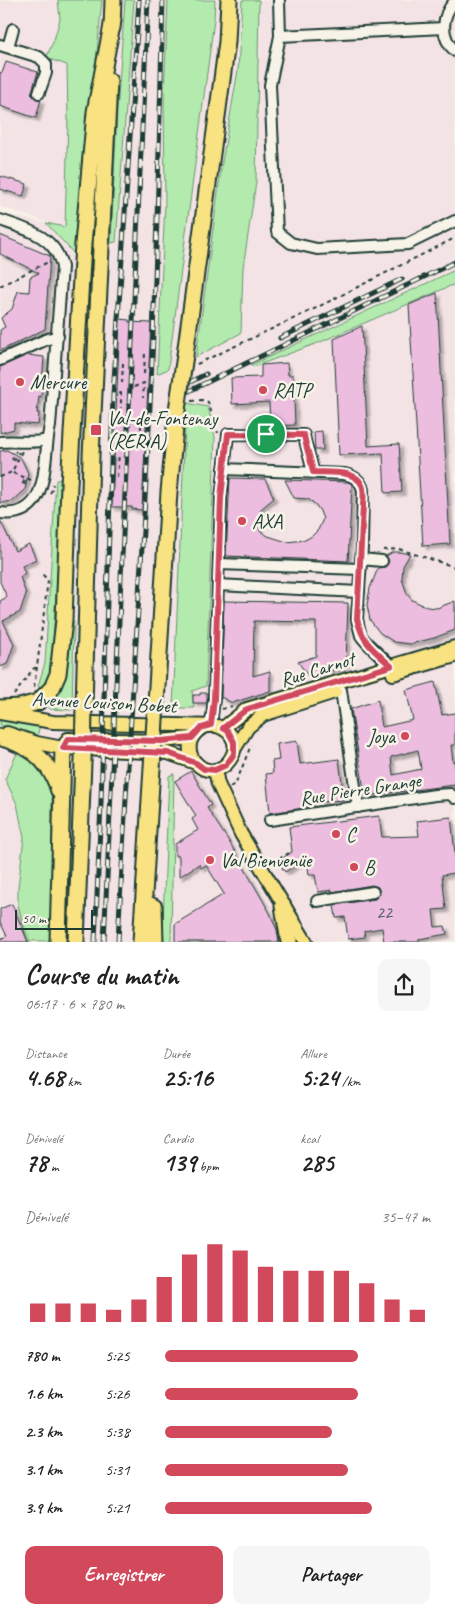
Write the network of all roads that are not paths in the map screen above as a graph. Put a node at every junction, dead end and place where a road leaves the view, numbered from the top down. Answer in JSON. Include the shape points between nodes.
{"nodes":[{"id":1,"x":114,"y":0,"type":"edge"},
{"id":2,"x":229,"y":0,"type":"edge"},
{"id":3,"x":279,"y":0,"type":"edge"},
{"id":4,"x":455,"y":1,"type":"edge"},
{"id":5,"x":112,"y":20,"type":"junction"},
{"id":6,"x":444,"y":28,"type":"junction"},
{"id":7,"x":13,"y":29,"type":"dead end"},
{"id":8,"x":280,"y":36,"type":"junction"},
{"id":9,"x":4,"y":46,"type":"edge"},
{"id":10,"x":455,"y":51,"type":"edge"},
{"id":11,"x":39,"y":93,"type":"dead end"},
{"id":12,"x":0,"y":220,"type":"edge"},
{"id":13,"x":455,"y":221,"type":"edge"},
{"id":14,"x":58,"y":336,"type":"junction"},
{"id":15,"x":0,"y":360,"type":"edge"},
{"id":16,"x":46,"y":440,"type":"junction"},
{"id":17,"x":0,"y":442,"type":"edge"},
{"id":18,"x":224,"y":469,"type":"junction"},
{"id":19,"x":313,"y":472,"type":"junction"},
{"id":20,"x":0,"y":513,"type":"edge"},
{"id":21,"x":382,"y":556,"type":"road end"},
{"id":22,"x":218,"y":564,"type":"junction"},
{"id":23,"x":361,"y":564,"type":"junction"},
{"id":24,"x":218,"y":585,"type":"junction"},
{"id":25,"x":359,"y":592,"type":"junction"},
{"id":26,"x":455,"y":647,"type":"edge"},
{"id":27,"x":455,"y":656,"type":"edge"},
{"id":28,"x":391,"y":666,"type":"junction"},
{"id":29,"x":341,"y":690,"type":"junction"},
{"id":30,"x":0,"y":708,"type":"edge"},
{"id":31,"x":0,"y":713,"type":"edge"},
{"id":32,"x":214,"y":726,"type":"junction"},
{"id":33,"x":0,"y":731,"type":"edge"},
{"id":34,"x":0,"y":738,"type":"edge"},
{"id":35,"x":192,"y":738,"type":"junction"},
{"id":36,"x":63,"y":748,"type":"junction"},
{"id":37,"x":235,"y":748,"type":"junction"},
{"id":38,"x":196,"y":763,"type":"junction"},
{"id":39,"x":215,"y":770,"type":"junction"},
{"id":40,"x":455,"y":798,"type":"edge"},
{"id":41,"x":61,"y":799,"type":"junction"},
{"id":42,"x":358,"y":807,"type":"junction"},
{"id":43,"x":270,"y":820,"type":"dead end"},
{"id":44,"x":373,"y":892,"type":"dead end"},
{"id":45,"x":317,"y":901,"type":"dead end"},
{"id":46,"x":144,"y":902,"type":"junction"},
{"id":47,"x":283,"y":906,"type":"junction"},
{"id":48,"x":58,"y":942,"type":"edge"},
{"id":49,"x":76,"y":942,"type":"edge"},
{"id":50,"x":141,"y":942,"type":"edge"},
{"id":51,"x":154,"y":942,"type":"edge"},
{"id":52,"x":289,"y":942,"type":"edge"},
{"id":53,"x":306,"y":942,"type":"edge"}],
"edges":[{"from":1,"to":5,"type":"highway"},
{"from":2,"to":46,"type":"highway","bridge":true,"via":[[227,42],[168,492]]},
{"from":3,"to":8,"type":"street"},
{"from":4,"to":6,"type":"street","via":[[446,13]]},
{"from":5,"to":30,"type":"highway","via":[[95,112],[84,244],[64,620],[58,674],[52,688],[41,700],[28,706]]},
{"from":5,"to":49,"type":"highway","bridge":true,"via":[[91,456]]},
{"from":6,"to":8,"type":"street"},
{"from":6,"to":10,"type":"street","via":[[447,42]]},
{"from":7,"to":9,"type":"street"},
{"from":8,"to":13,"type":"street","via":[[270,84],[277,232],[291,244],[317,249],[408,244]]},
{"from":9,"to":11,"type":"street","via":[[39,57],[46,64]]},
{"from":12,"to":14,"type":"street","via":[[39,234],[57,253],[62,267]]},
{"from":14,"to":15,"type":"street"},
{"from":14,"to":16,"type":"street"},
{"from":16,"to":17,"type":"street"},
{"from":16,"to":20,"type":"street","via":[[38,496],[24,510]]},
{"from":18,"to":19,"type":"street"},
{"from":18,"to":19,"type":"street","via":[[228,434],[304,435]]},
{"from":18,"to":22,"type":"street"},
{"from":19,"to":23,"type":"street","via":[[350,475],[361,484]]},
{"from":21,"to":23,"type":"street"},
{"from":22,"to":23,"type":"street"},
{"from":22,"to":24,"type":"street"},
{"from":23,"to":25,"type":"street"},
{"from":24,"to":25,"type":"street"},
{"from":24,"to":32,"type":"street"},
{"from":25,"to":28,"type":"street","via":[[357,619],[361,636]]},
{"from":26,"to":28,"type":"main road","name":"Rue Carnot"},
{"from":27,"to":29,"type":"main road","name":"Rue Carnot"},
{"from":28,"to":32,"type":"main road","name":"Rue Carnot","via":[[247,709]]},
{"from":29,"to":37,"type":"main road","name":"Rue Carnot","via":[[263,715],[248,727]]},
{"from":29,"to":42,"type":"street"},
{"from":31,"to":32,"type":"main road","name":"Avenue Louison Bobet","via":[[47,722]]},
{"from":32,"to":35,"type":"main road","via":[[201,728]]},
{"from":32,"to":37,"type":"main road","via":[[232,736]]},
{"from":33,"to":36,"type":"main road","name":"Avenue Louison Bobet"},
{"from":34,"to":41,"type":"highway","via":[[23,746],[38,756],[57,783]]},
{"from":35,"to":36,"type":"main road","via":[[161,741],[68,739]]},
{"from":35,"to":38,"type":"main road","via":[[190,751]]},
{"from":36,"to":38,"type":"main road","name":"Avenue Louison Bobet","via":[[168,753]]},
{"from":36,"to":41,"type":"highway"},
{"from":37,"to":39,"type":"main road","via":[[231,760]]},
{"from":38,"to":39,"type":"main road","via":[[204,769]]},
{"from":39,"to":47,"type":"main road","via":[[241,834]]},
{"from":40,"to":42,"type":"street","name":"Rue Pierre Grange","via":[[450,794],[435,795]]},
{"from":41,"to":48,"type":"highway"},
{"from":42,"to":43,"type":"street","name":"Rue Pierre Grange"},
{"from":44,"to":45,"type":"street"},
{"from":46,"to":50,"type":"highway"},
{"from":46,"to":51,"type":"highway","via":[[154,907]]},
{"from":47,"to":52,"type":"highway"},
{"from":47,"to":53,"type":"main road"}]}
